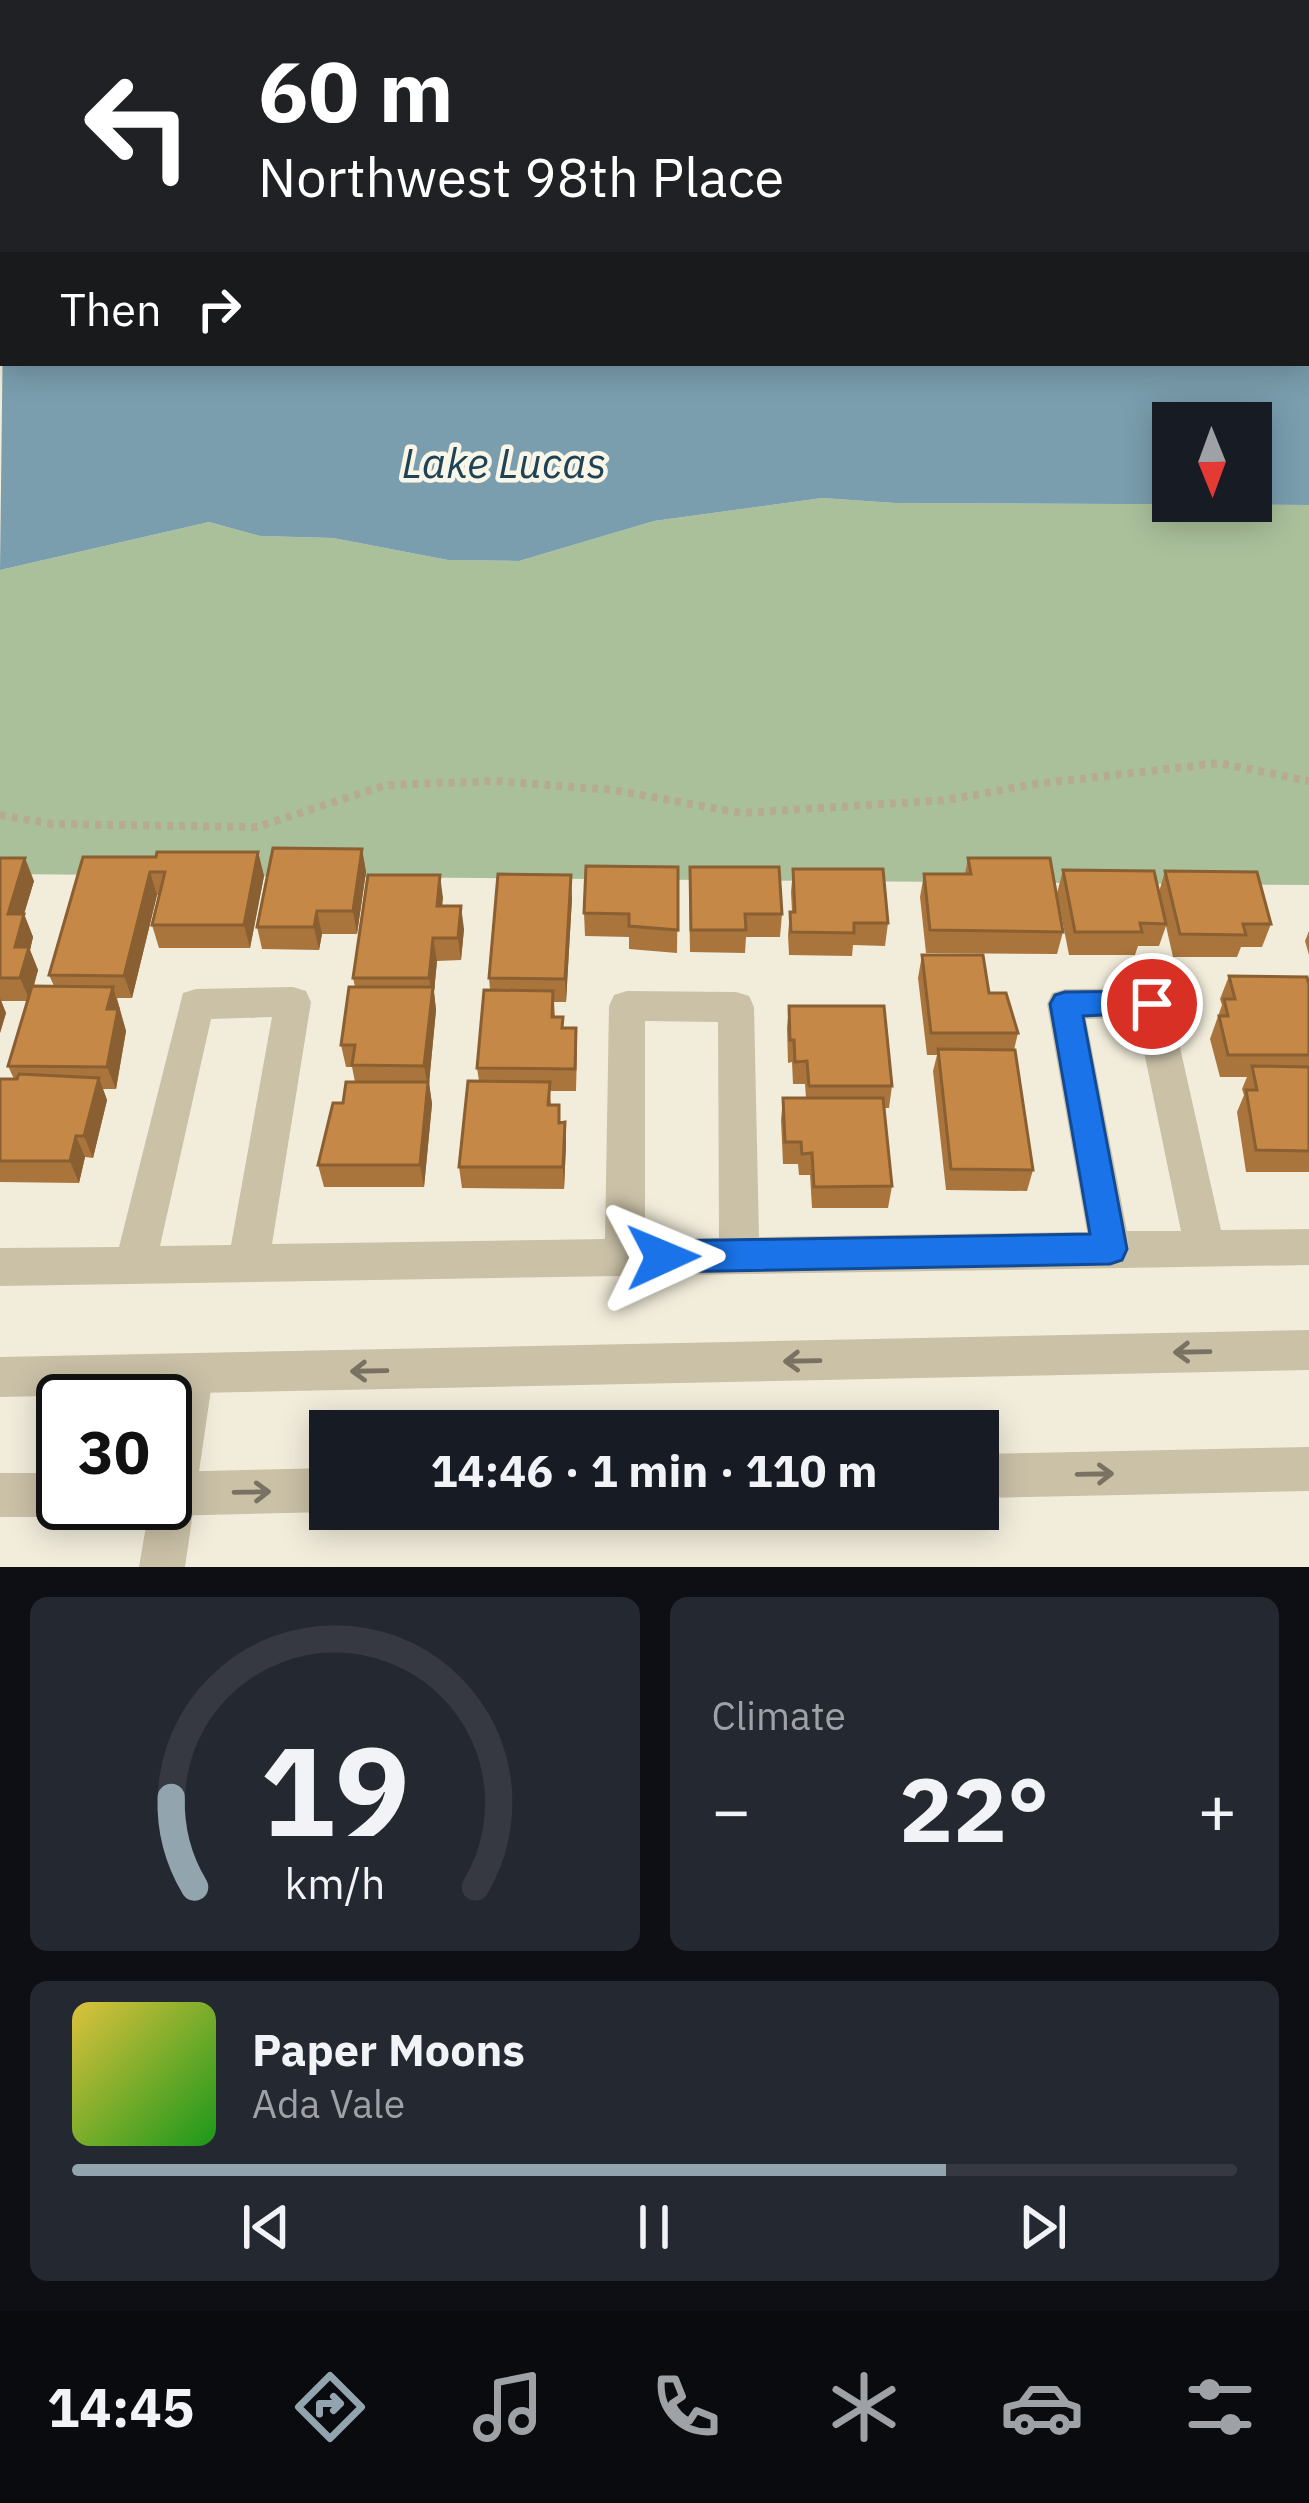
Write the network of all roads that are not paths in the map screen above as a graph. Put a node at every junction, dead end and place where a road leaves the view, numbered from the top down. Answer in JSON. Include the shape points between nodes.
{"nodes":[{"id":1,"x":1309,"y":1246,"type":"edge"},
{"id":2,"x":1205,"y":1248,"type":"junction"},
{"id":3,"x":1110,"y":1249,"type":"junction"},
{"id":4,"x":739,"y":1255,"type":"junction"},
{"id":5,"x":625,"y":1257,"type":"junction"},
{"id":6,"x":248,"y":1264,"type":"junction"},
{"id":7,"x":135,"y":1266,"type":"junction"},
{"id":8,"x":0,"y":1267,"type":"edge"},
{"id":9,"x":1309,"y":1350,"type":"edge"},
{"id":10,"x":193,"y":1376,"type":"junction"},
{"id":11,"x":0,"y":1377,"type":"edge"},
{"id":12,"x":192,"y":1381,"type":"edge"},
{"id":13,"x":1309,"y":1469,"type":"edge"},
{"id":14,"x":999,"y":1476,"type":"edge"},
{"id":15,"x":309,"y":1490,"type":"edge"},
{"id":16,"x":192,"y":1493,"type":"edge"},
{"id":17,"x":36,"y":1495,"type":"edge"},
{"id":18,"x":0,"y":1496,"type":"edge"},
{"id":19,"x":166,"y":1530,"type":"edge"},
{"id":20,"x":162,"y":1567,"type":"edge"}],
"edges":[{"from":1,"to":2,"type":"street"},
{"from":2,"to":3,"type":"street"},
{"from":2,"to":3,"type":"street","via":[[1152,1004],[1065,1004]]},
{"from":3,"to":4,"type":"street"},
{"from":4,"to":5,"type":"street"},
{"from":4,"to":5,"type":"street","via":[[736,1007],[627,1006]]},
{"from":5,"to":6,"type":"street"},
{"from":6,"to":7,"type":"street"},
{"from":6,"to":7,"type":"street","via":[[293,1002],[196,1004]]},
{"from":7,"to":8,"type":"street"},
{"from":9,"to":10,"type":"street","one_way":true},
{"from":10,"to":11,"type":"street"},
{"from":10,"to":12,"type":"street"},
{"from":14,"to":13,"type":"street","one_way":true},
{"from":16,"to":15,"type":"street","one_way":true},
{"from":17,"to":18,"type":"street"},
{"from":19,"to":20,"type":"street"}]}
